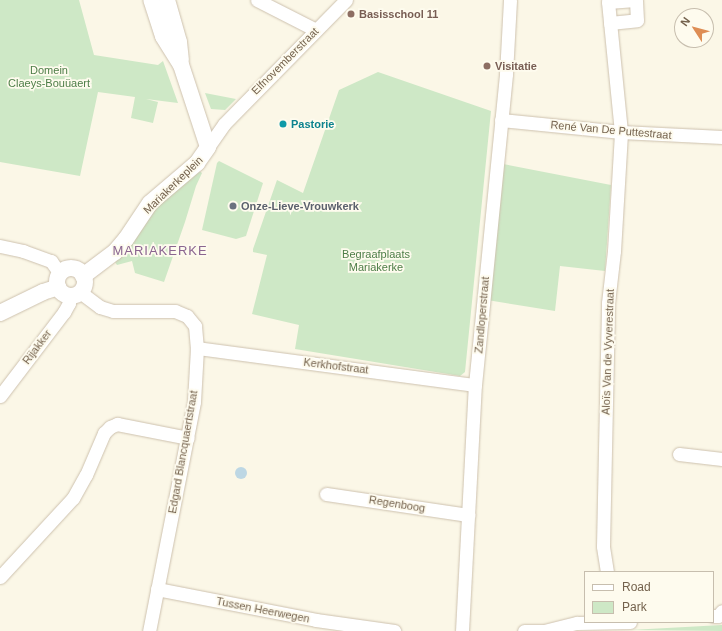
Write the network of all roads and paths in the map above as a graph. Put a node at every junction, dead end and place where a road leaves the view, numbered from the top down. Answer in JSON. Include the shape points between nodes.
{"nodes":[{"id":1,"x":151,"y":0,"type":"edge"},
{"id":2,"x":167,"y":0,"type":"edge"},
{"id":3,"x":257,"y":0,"type":"edge"},
{"id":4,"x":346,"y":0,"type":"edge"},
{"id":5,"x":510,"y":0,"type":"edge"},
{"id":6,"x":635,"y":0,"type":"edge"},
{"id":7,"x":610,"y":23,"type":"junction"},
{"id":8,"x":316,"y":30,"type":"junction"},
{"id":9,"x":181,"y":65,"type":"junction"},
{"id":10,"x":501,"y":120,"type":"junction"},
{"id":11,"x":224,"y":124,"type":"joint"},
{"id":12,"x":620,"y":132,"type":"junction"},
{"id":13,"x":722,"y":138,"type":"edge"},
{"id":14,"x":208,"y":147,"type":"junction"},
{"id":15,"x":0,"y":246,"type":"edge"},
{"id":16,"x":83,"y":276,"type":"junction"},
{"id":17,"x":67,"y":287,"type":"junction"},
{"id":18,"x":0,"y":313,"type":"edge"},
{"id":19,"x":197,"y":348,"type":"junction"},
{"id":20,"x":475,"y":385,"type":"junction"},
{"id":21,"x":0,"y":396,"type":"edge"},
{"id":22,"x":188,"y":438,"type":"junction"},
{"id":23,"x":679,"y":454,"type":"dead end"},
{"id":24,"x":722,"y":459,"type":"edge"},
{"id":25,"x":326,"y":494,"type":"dead end"},
{"id":26,"x":468,"y":515,"type":"junction"},
{"id":27,"x":606,"y":571,"type":"edge"},
{"id":28,"x":0,"y":577,"type":"edge"},
{"id":29,"x":157,"y":589,"type":"junction"},
{"id":30,"x":722,"y":611,"type":"edge"},
{"id":31,"x":714,"y":616,"type":"edge"},
{"id":32,"x":613,"y":623,"type":"edge"},
{"id":33,"x":577,"y":627,"type":"edge"},
{"id":34,"x":149,"y":631,"type":"edge"},
{"id":35,"x":394,"y":631,"type":"edge"},
{"id":36,"x":462,"y":631,"type":"edge"},
{"id":37,"x":524,"y":631,"type":"edge"},
{"id":38,"x":544,"y":631,"type":"edge"}],
"edges":[{"from":1,"to":9,"type":"street","via":[[163,36]]},
{"from":2,"to":9,"type":"street","via":[[179,42]]},
{"from":3,"to":8,"type":"street"},
{"from":4,"to":8,"type":"street","name":"Elfnovemberstraat"},
{"from":5,"to":10,"type":"street","name":"Zandloperstraat"},
{"from":6,"to":7,"type":"street","via":[[637,20]]},
{"from":6,"to":7,"type":"street","name":"Aloïs Van de Vyverestraat","via":[[608,2]]},
{"from":7,"to":12,"type":"street","name":"Aloïs Van de Vyverestraat"},
{"from":8,"to":11,"type":"street","name":"Elfnovemberstraat"},
{"from":9,"to":14,"type":"street"},
{"from":10,"to":12,"type":"street","name":"René Van De Puttestraat"},
{"from":10,"to":20,"type":"street","name":"Zandloperstraat"},
{"from":11,"to":14,"type":"street","name":"Mariakerkeplein"},
{"from":12,"to":13,"type":"street","name":"René Van De Puttestraat"},
{"from":12,"to":27,"type":"street","name":"Aloïs Van de Vyverestraat","via":[[614,251],[608,303],[603,546]]},
{"from":14,"to":16,"type":"street","name":"Mariakerkeplein","via":[[196,163],[150,203],[115,252]]},
{"from":15,"to":17,"type":"street","name":"Edgard Blancquaertstraat","via":[[51,261]]},
{"from":16,"to":17,"type":"street","via":[[84,284]]},
{"from":16,"to":17,"type":"street","via":[[80,272],[68,268]]},
{"from":17,"to":18,"type":"street","via":[[43,292]]},
{"from":17,"to":19,"type":"street","name":"Edgard Blancquaertstraat","via":[[100,307],[113,311],[174,308],[188,316],[195,326]]},
{"from":17,"to":21,"type":"street","name":"Rijakker","via":[[68,303],[64,312]]},
{"from":19,"to":20,"type":"street","name":"Kerkhofstraat"},
{"from":19,"to":22,"type":"street","name":"Edgard Blancquaertstraat","via":[[194,402]]},
{"from":20,"to":26,"type":"street","name":"Zandloperstraat"},
{"from":22,"to":28,"type":"street","via":[[117,424],[110,427],[104,433],[73,498]]},
{"from":22,"to":29,"type":"street","name":"Edgard Blancquaertstraat"},
{"from":23,"to":24,"type":"street"},
{"from":25,"to":26,"type":"street","name":"Regenboog"},
{"from":26,"to":36,"type":"street","name":"Zandloperstraat"},
{"from":29,"to":34,"type":"street","name":"Edgard Blancquaertstraat"},
{"from":29,"to":35,"type":"street","name":"Tussen Heerwegen","via":[[316,620]]},
{"from":30,"to":31,"type":"street","via":[[718,616]]},
{"from":32,"to":33,"type":"street"},
{"from":33,"to":38,"type":"street"},
{"from":37,"to":38,"type":"street"}]}
